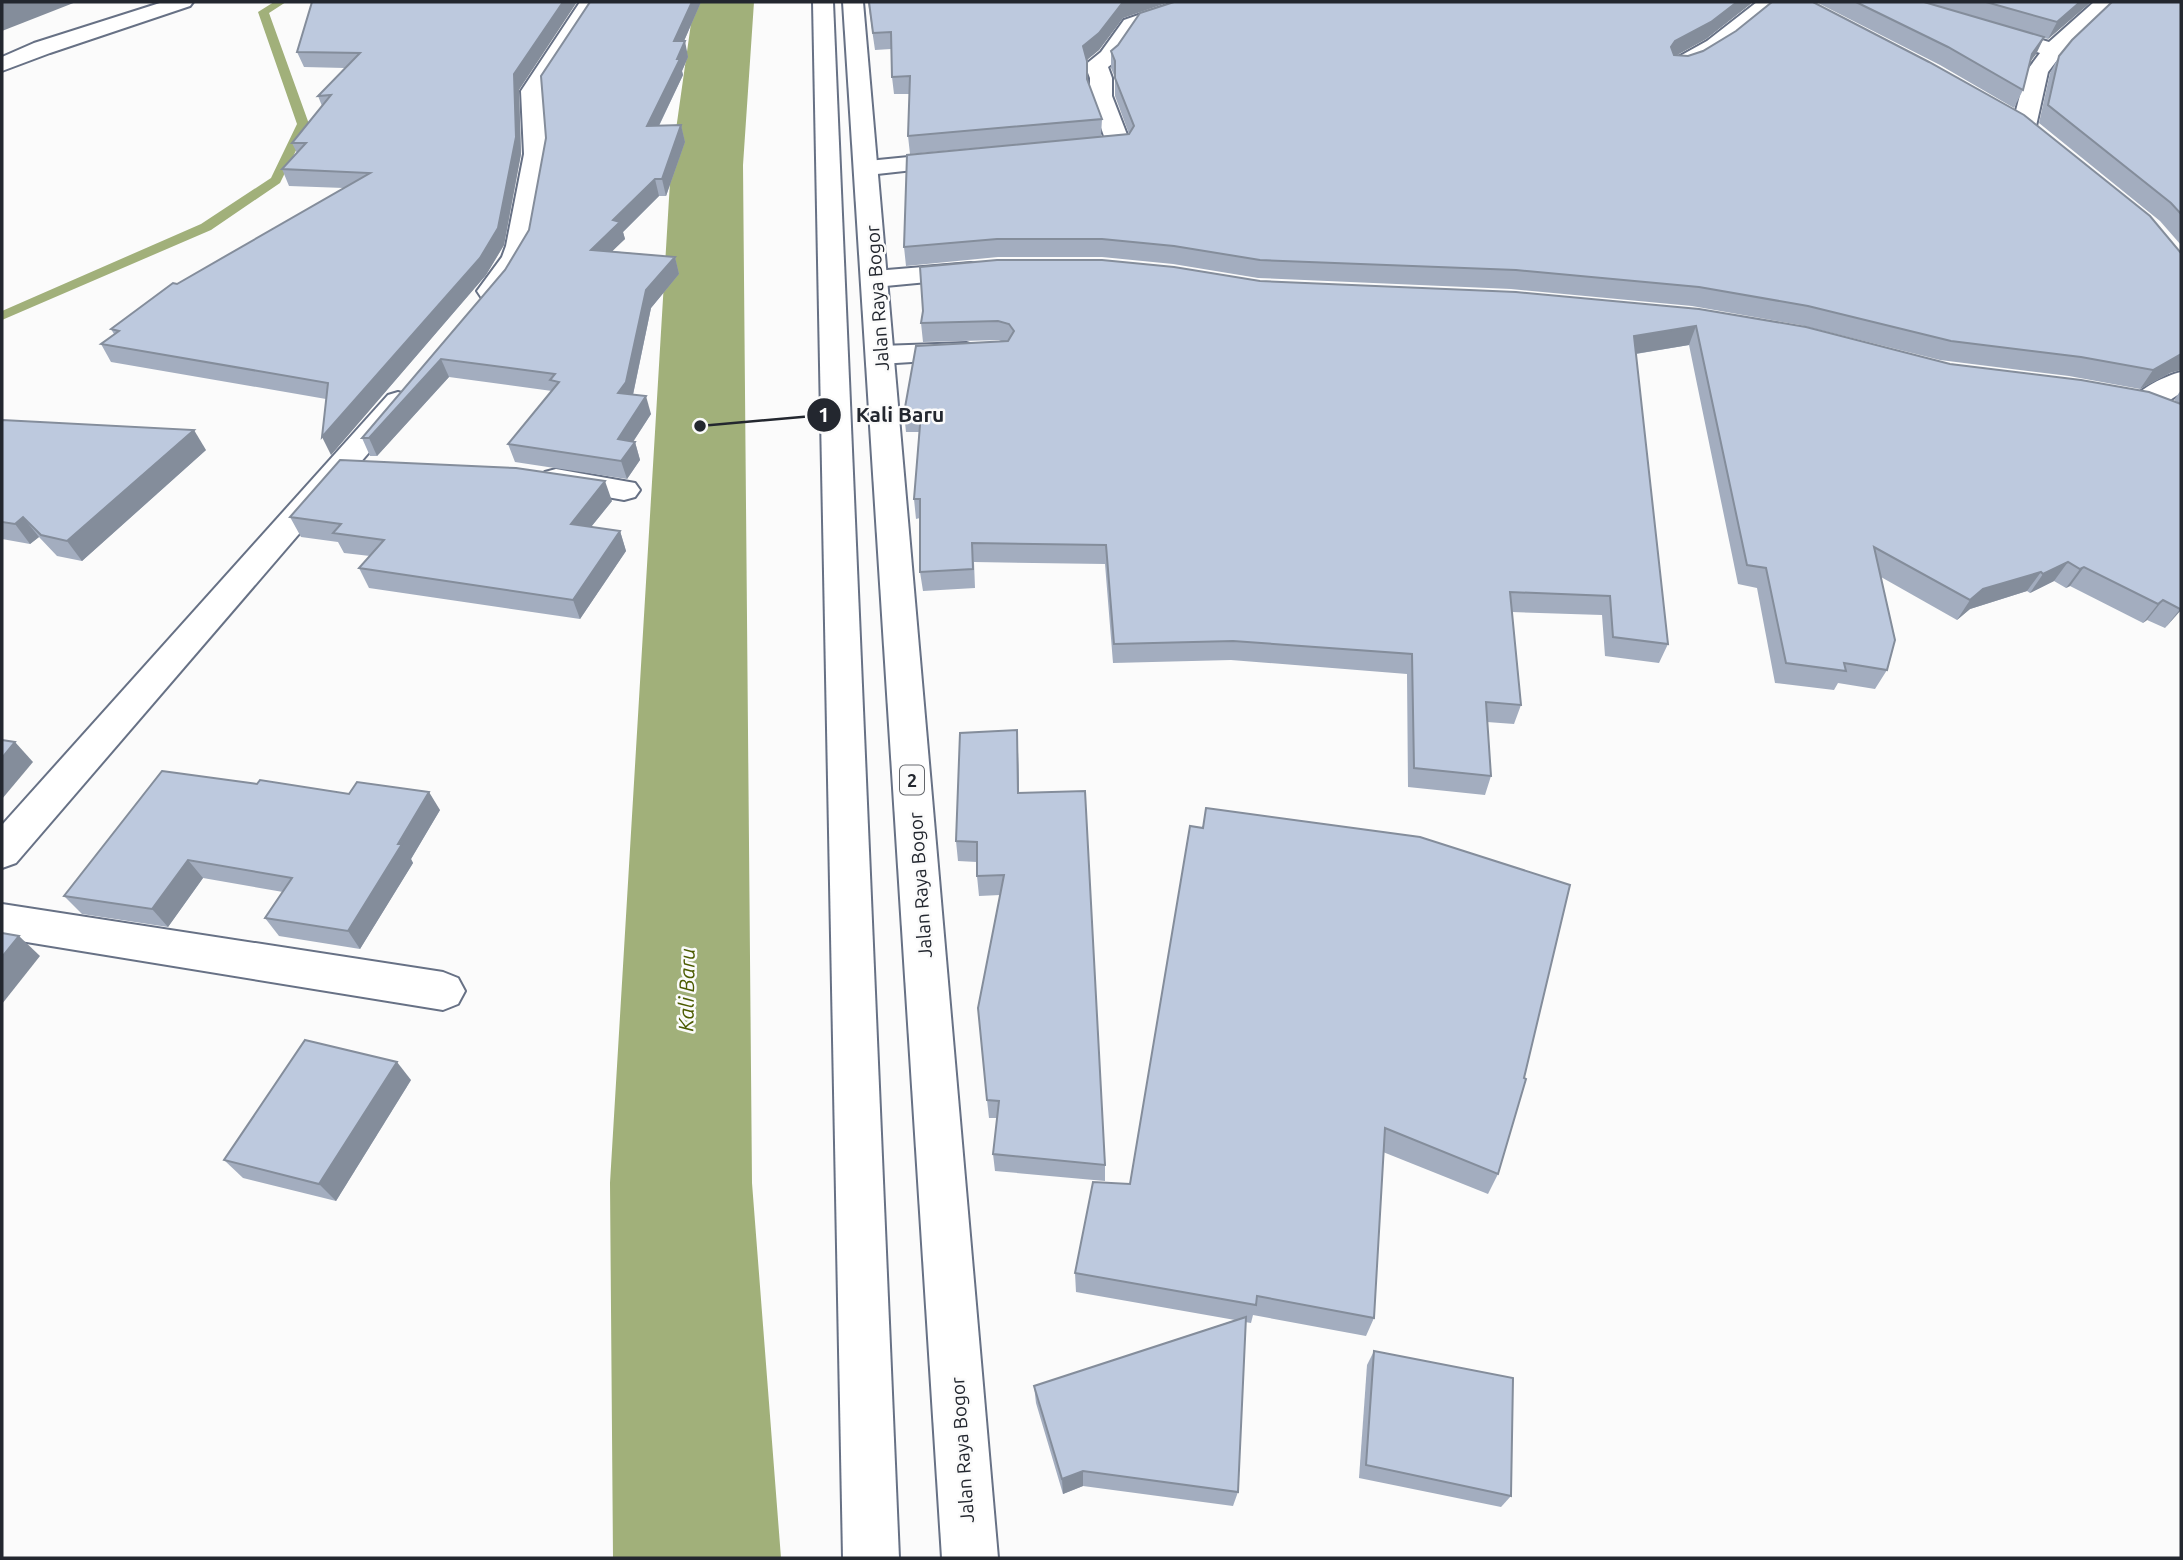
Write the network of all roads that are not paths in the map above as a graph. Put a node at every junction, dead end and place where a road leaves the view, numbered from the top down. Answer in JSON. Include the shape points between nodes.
{"nodes":[{"id":1,"x":590,"y":2,"type":"edge"},
{"id":2,"x":823,"y":2,"type":"edge"},
{"id":3,"x":853,"y":2,"type":"edge"},
{"id":4,"x":1194,"y":2,"type":"edge"},
{"id":5,"x":1769,"y":2,"type":"edge"},
{"id":6,"x":1891,"y":2,"type":"edge"},
{"id":7,"x":2122,"y":2,"type":"edge"},
{"id":8,"x":2137,"y":2,"type":"edge"},
{"id":9,"x":177,"y":3,"type":"edge"},
{"id":10,"x":2053,"y":50,"type":"junction"},
{"id":11,"x":2,"y":65,"type":"edge"},
{"id":12,"x":1679,"y":66,"type":"edge"},
{"id":13,"x":2001,"y":113,"type":"edge"},
{"id":14,"x":2024,"y":126,"type":"junction"},
{"id":15,"x":2042,"y":142,"type":"edge"},
{"id":16,"x":1053,"y":151,"type":"edge"},
{"id":17,"x":987,"y":157,"type":"edge"},
{"id":18,"x":868,"y":168,"type":"junction"},
{"id":19,"x":998,"y":268,"type":"edge"},
{"id":20,"x":875,"y":279,"type":"junction"},
{"id":21,"x":477,"y":308,"type":"edge"},
{"id":22,"x":999,"y":352,"type":"edge"},
{"id":23,"x":880,"y":355,"type":"junction"},
{"id":24,"x":2181,"y":381,"type":"edge"},
{"id":25,"x":413,"y":383,"type":"edge"},
{"id":26,"x":2145,"y":404,"type":"edge"},
{"id":27,"x":341,"y":467,"type":"junction"},
{"id":28,"x":382,"y":469,"type":"edge"},
{"id":29,"x":524,"y":475,"type":"edge"},
{"id":30,"x":624,"y":490,"type":"dead end"},
{"id":31,"x":2,"y":852,"type":"edge"},
{"id":32,"x":2,"y":921,"type":"edge"},
{"id":33,"x":443,"y":991,"type":"dead end"},
{"id":34,"x":872,"y":1558,"type":"edge"},
{"id":35,"x":970,"y":1558,"type":"edge"}],
"edges":[{"from":1,"to":21,"type":"main road","via":[[532,91],[536,154],[519,246]]},
{"from":2,"to":34,"type":"main road"},
{"from":3,"to":18,"type":"main road","name":"Jalan Raya Bogor","number":"2"},
{"from":4,"to":16,"type":"main road","via":[[1130,25],[1115,51],[1096,65],[1101,96],[1119,145]]},
{"from":5,"to":12,"type":"main road","via":[[1715,46]]},
{"from":6,"to":10,"type":"main road"},
{"from":7,"to":8,"type":"main road"},
{"from":7,"to":10,"type":"main road","via":[[2102,5]]},
{"from":9,"to":11,"type":"main road"},
{"from":10,"to":14,"type":"main road","via":[[2038,72]]},
{"from":13,"to":14,"type":"main road"},
{"from":14,"to":15,"type":"main road"},
{"from":17,"to":18,"type":"main road"},
{"from":18,"to":20,"type":"main road","name":"Jalan Raya Bogor","number":"2"},
{"from":19,"to":20,"type":"main road"},
{"from":20,"to":23,"type":"main road","name":"Jalan Raya Bogor","number":"2"},
{"from":22,"to":23,"type":"main road"},
{"from":23,"to":35,"type":"main road","name":"Jalan Raya Bogor","number":"2"},
{"from":24,"to":26,"type":"main road"},
{"from":25,"to":27,"type":"main road"},
{"from":27,"to":28,"type":"main road"},
{"from":27,"to":31,"type":"main road"},
{"from":29,"to":30,"type":"main road"},
{"from":32,"to":33,"type":"main road"}]}
